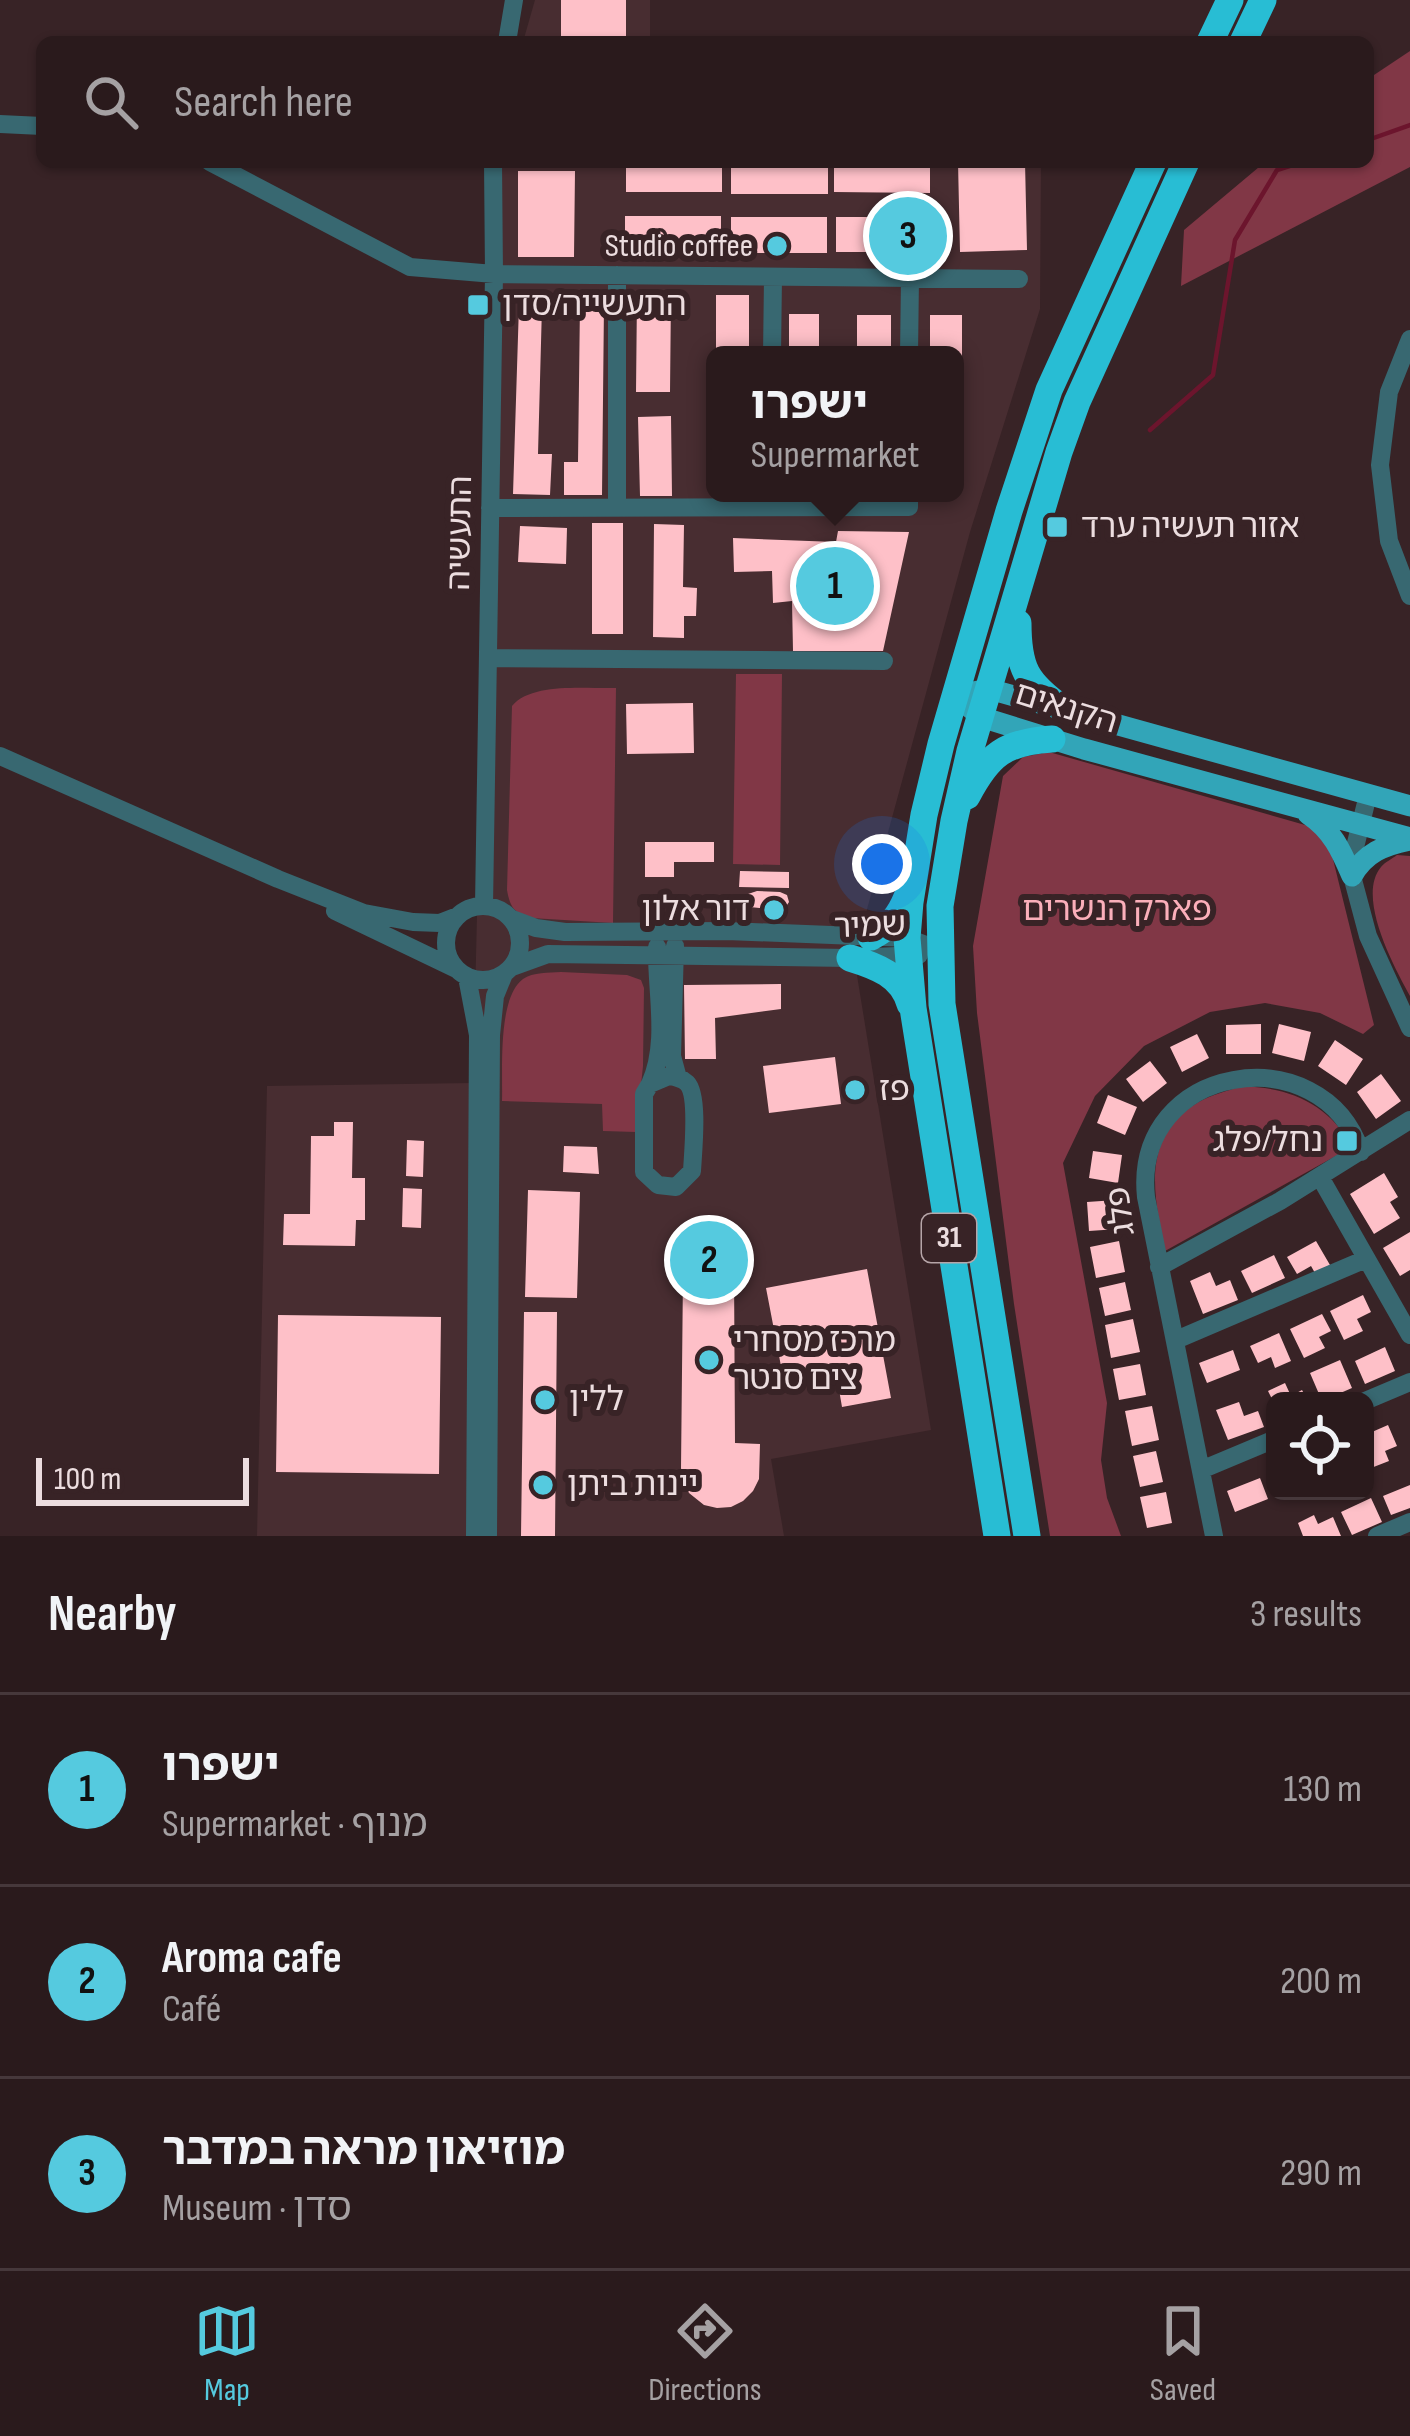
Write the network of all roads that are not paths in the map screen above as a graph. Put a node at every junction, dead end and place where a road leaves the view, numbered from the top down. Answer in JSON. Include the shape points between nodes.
{"nodes":[{"id":1,"x":514,"y":0,"type":"edge"},
{"id":2,"x":1230,"y":0,"type":"edge"},
{"id":3,"x":1263,"y":0,"type":"edge"},
{"id":4,"x":508,"y":36,"type":"edge"},
{"id":5,"x":1213,"y":36,"type":"edge"},
{"id":6,"x":1246,"y":36,"type":"edge"},
{"id":7,"x":0,"y":124,"type":"edge"},
{"id":8,"x":36,"y":126,"type":"edge"},
{"id":9,"x":221,"y":168,"type":"edge"},
{"id":10,"x":493,"y":168,"type":"edge"},
{"id":11,"x":1150,"y":168,"type":"edge"},
{"id":12,"x":1183,"y":168,"type":"edge"},
{"id":13,"x":494,"y":274,"type":"junction"},
{"id":14,"x":617,"y":275,"type":"junction"},
{"id":15,"x":773,"y":277,"type":"junction"},
{"id":16,"x":910,"y":278,"type":"junction"},
{"id":17,"x":1019,"y":279,"type":"dead end"},
{"id":18,"x":1410,"y":339,"type":"edge"},
{"id":19,"x":772,"y":346,"type":"edge"},
{"id":20,"x":909,"y":346,"type":"edge"},
{"id":21,"x":733,"y":502,"type":"edge"},
{"id":22,"x":490,"y":508,"type":"junction"},
{"id":23,"x":617,"y":508,"type":"junction"},
{"id":24,"x":1019,"y":586,"type":"junction"},
{"id":25,"x":1410,"y":596,"type":"edge"},
{"id":26,"x":488,"y":658,"type":"junction"},
{"id":27,"x":884,"y":662,"type":"dead end"},
{"id":28,"x":989,"y":689,"type":"junction"},
{"id":29,"x":955,"y":695,"type":"junction"},
{"id":30,"x":1063,"y":709,"type":"junction"},
{"id":31,"x":981,"y":717,"type":"junction"},
{"id":32,"x":1052,"y":739,"type":"junction"},
{"id":33,"x":0,"y":756,"type":"edge"},
{"id":34,"x":1368,"y":795,"type":"junction"},
{"id":35,"x":1294,"y":806,"type":"junction"},
{"id":36,"x":1410,"y":806,"type":"edge"},
{"id":37,"x":953,"y":821,"type":"junction"},
{"id":38,"x":1360,"y":824,"type":"junction"},
{"id":39,"x":1410,"y":839,"type":"edge"},
{"id":40,"x":1352,"y":876,"type":"junction"},
{"id":41,"x":278,"y":879,"type":"junction"},
{"id":42,"x":913,"y":883,"type":"junction"},
{"id":43,"x":484,"y":906,"type":"junction"},
{"id":44,"x":458,"y":916,"type":"junction"},
{"id":45,"x":512,"y":919,"type":"junction"},
{"id":46,"x":666,"y":931,"type":"junction"},
{"id":47,"x":871,"y":937,"type":"junction"},
{"id":48,"x":908,"y":948,"type":"junction"},
{"id":49,"x":942,"y":951,"type":"junction"},
{"id":50,"x":666,"y":955,"type":"junction"},
{"id":51,"x":850,"y":958,"type":"junction"},
{"id":52,"x":508,"y":971,"type":"junction"},
{"id":53,"x":462,"y":973,"type":"junction"},
{"id":54,"x":915,"y":1025,"type":"junction"},
{"id":55,"x":1410,"y":1028,"type":"edge"},
{"id":56,"x":678,"y":1078,"type":"junction"},
{"id":57,"x":650,"y":1084,"type":"junction"},
{"id":58,"x":1410,"y":1120,"type":"edge"},
{"id":59,"x":1361,"y":1152,"type":"junction"},
{"id":60,"x":1320,"y":1177,"type":"junction"},
{"id":61,"x":1366,"y":1259,"type":"junction"},
{"id":62,"x":1159,"y":1267,"type":"junction"},
{"id":63,"x":1410,"y":1335,"type":"edge"},
{"id":64,"x":1176,"y":1340,"type":"junction"},
{"id":65,"x":1410,"y":1382,"type":"edge"},
{"id":66,"x":1374,"y":1397,"type":"edge"},
{"id":67,"x":1266,"y":1443,"type":"edge"},
{"id":68,"x":1202,"y":1470,"type":"junction"},
{"id":69,"x":1410,"y":1522,"type":"edge"},
{"id":70,"x":475,"y":1536,"type":"edge"},
{"id":71,"x":488,"y":1536,"type":"edge"},
{"id":72,"x":997,"y":1536,"type":"edge"},
{"id":73,"x":1027,"y":1536,"type":"edge"},
{"id":74,"x":1214,"y":1536,"type":"edge"},
{"id":75,"x":1377,"y":1536,"type":"edge"}],
"edges":[{"from":1,"to":4,"type":"street"},
{"from":2,"to":5,"type":"highway"},
{"from":3,"to":6,"type":"highway"},
{"from":7,"to":8,"type":"street"},
{"from":9,"to":13,"type":"street","via":[[410,267]]},
{"from":10,"to":13,"type":"street","name":"התעשיה"},
{"from":11,"to":29,"type":"highway","number":"31","via":[[1049,391]]},
{"from":12,"to":24,"type":"highway","number":"31","via":[[1077,402]]},
{"from":13,"to":14,"type":"street"},
{"from":13,"to":22,"type":"street","name":"התעשיה"},
{"from":14,"to":15,"type":"street"},
{"from":14,"to":23,"type":"street"},
{"from":15,"to":16,"type":"street"},
{"from":15,"to":19,"type":"street"},
{"from":16,"to":17,"type":"street"},
{"from":16,"to":20,"type":"street"},
{"from":18,"to":25,"type":"street","via":[[1389,392],[1380,465],[1389,541]]},
{"from":21,"to":23,"type":"street"},
{"from":22,"to":23,"type":"street"},
{"from":22,"to":26,"type":"street","name":"התעשיה"},
{"from":24,"to":28,"type":"highway","number":"31"},
{"from":24,"to":30,"type":"highway","via":[[1023,668]]},
{"from":26,"to":27,"type":"street"},
{"from":26,"to":43,"type":"street","name":"התעשיה"},
{"from":28,"to":29,"type":"main road","name":"הקנאים"},
{"from":28,"to":30,"type":"main road","name":"הקנאים"},
{"from":28,"to":31,"type":"highway","number":"31"},
{"from":29,"to":31,"type":"main road","name":"הקנאים"},
{"from":29,"to":42,"type":"highway","number":"31"},
{"from":30,"to":34,"type":"main road","name":"הקנאים"},
{"from":31,"to":32,"type":"main road","name":"הקנאים"},
{"from":31,"to":37,"type":"highway","number":"31"},
{"from":32,"to":35,"type":"main road","name":"הקנאים"},
{"from":32,"to":37,"type":"highway","via":[[1000,750]]},
{"from":33,"to":41,"type":"street"},
{"from":34,"to":36,"type":"main road","name":"הקנאים"},
{"from":34,"to":38,"type":"street"},
{"from":35,"to":38,"type":"main road","name":"הקנאים"},
{"from":35,"to":40,"type":"main road","via":[[1324,826]]},
{"from":37,"to":49,"type":"highway","number":"31"},
{"from":38,"to":39,"type":"main road","name":"הקנאים"},
{"from":38,"to":40,"type":"street"},
{"from":39,"to":40,"type":"main road","via":[[1373,851]]},
{"from":40,"to":55,"type":"street","via":[[1368,936]]},
{"from":41,"to":44,"type":"street","via":[[364,913],[440,923]]},
{"from":41,"to":53,"type":"street"},
{"from":42,"to":47,"type":"highway","via":[[900,916]]},
{"from":42,"to":48,"type":"highway","number":"31"},
{"from":43,"to":44,"type":"street"},
{"from":43,"to":45,"type":"street"},
{"from":44,"to":53,"type":"street","via":[[446,942]]},
{"from":45,"to":46,"type":"street","name":"שמיר","via":[[565,932]]},
{"from":45,"to":52,"type":"street","via":[[520,951]]},
{"from":46,"to":47,"type":"street","name":"שמיר"},
{"from":46,"to":50,"type":"street"},
{"from":47,"to":48,"type":"street","name":"שמיר"},
{"from":48,"to":49,"type":"street","name":"שמיר"},
{"from":48,"to":51,"type":"street","name":"שמיר"},
{"from":48,"to":54,"type":"highway","number":"31"},
{"from":49,"to":73,"type":"highway","number":"31","via":[[942,1004]]},
{"from":50,"to":51,"type":"street","name":"שמיר"},
{"from":50,"to":52,"type":"street","name":"שמיר","via":[[548,954]]},
{"from":50,"to":56,"type":"street"},
{"from":50,"to":57,"type":"street"},
{"from":51,"to":54,"type":"highway","via":[[882,968],[908,993]]},
{"from":52,"to":53,"type":"street","via":[[488,980]]},
{"from":52,"to":71,"type":"street","via":[[495,996],[491,1035]]},
{"from":53,"to":70,"type":"street","via":[[478,1035]]},
{"from":54,"to":72,"type":"highway","number":"31"},
{"from":56,"to":57,"type":"street"},
{"from":56,"to":57,"type":"street","via":[[691,1088],[693,1138],[692,1171],[676,1186],[658,1185],[644,1172]]},
{"from":58,"to":59,"type":"street"},
{"from":59,"to":60,"type":"street"},
{"from":59,"to":62,"type":"street","name":"פלג","via":[[1337,1113],[1302,1087],[1241,1078],[1196,1094],[1173,1111],[1148,1153],[1145,1188]]},
{"from":60,"to":61,"type":"street"},
{"from":60,"to":62,"type":"street"},
{"from":61,"to":63,"type":"street"},
{"from":61,"to":64,"type":"street"},
{"from":62,"to":64,"type":"street","name":"פלג"},
{"from":64,"to":68,"type":"street","name":"פלג"},
{"from":65,"to":66,"type":"street"},
{"from":67,"to":68,"type":"street"},
{"from":68,"to":74,"type":"street","name":"פלג"},
{"from":69,"to":75,"type":"street"}]}
